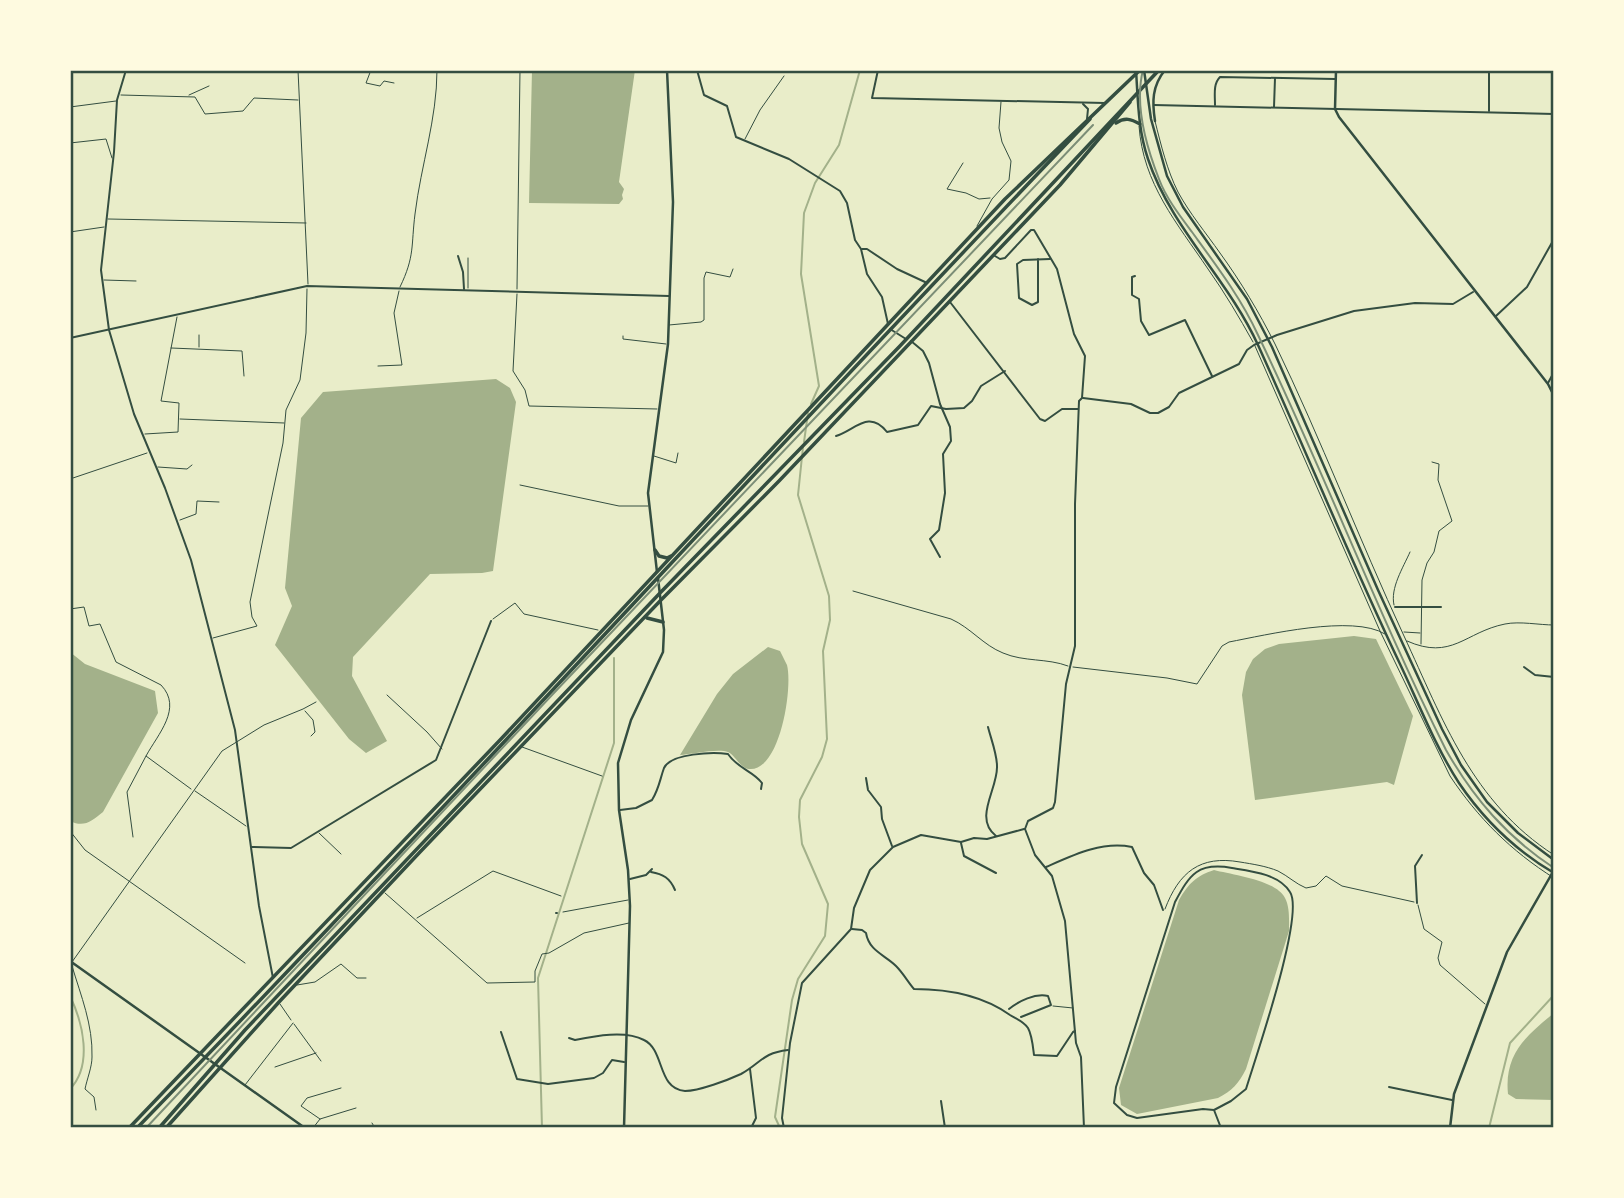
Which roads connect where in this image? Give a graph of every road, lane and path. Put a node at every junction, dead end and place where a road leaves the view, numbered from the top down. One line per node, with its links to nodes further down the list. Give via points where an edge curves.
1 (126, 70): 21 (street)
2 (298, 70): 24 (lane)
3 (371, 70): 17 (lane, via 366,83)
4 (437, 70): 67 (lane, via 437,99 415,214 413,255)
5 (520, 70): 70 (lane)
6 (667, 70): 71 (main road, via 673,202)
7 (696, 70): 41 (street, via 704,95 727,106 736,137)
8 (878, 70): 25 (street, via 872,98)
9 (1159, 70): 18 (main road)
10 (1165, 70): 28 (main road, via 1155,88)
11 (1336, 70): 16 (main road)
12 (1489, 70): 33 (street)
13 (1138, 71): 18 (main road); 20 (main road); 27 (main road)
14 (784, 76): 41 (lane)
15 (1275, 77): 16 (street); 29 (street, via 1220,77); 31 (street)
16 (1336, 79): 32 (main road)
17 (394, 83)
18 (1146, 84): 20 (main road); 81 (main road, via 1167,176)
19 (209, 86): 22 (lane)
20 (1137, 92): 34 (main road); 38 (main road); 39 (main road)
21 (119, 96): 22 (lane); 23 (street)
22 (187, 96): 24 (lane, via 195,97 205,114 243,111 254,98)
23 (117, 100): 30 (lane); 43 (street)
24 (299, 100): 47 (lane)
25 (1001, 102): 26 (street); 45 (lane, via 999,128 1011,167 1009,180)
26 (1082, 103): 27 (street); 36 (street, via 1088,109)
27 (1106, 103): 36 (main road); 51 (main road)
28 (1153, 105): 29 (street); 37 (main road)
29 (1215, 106): 31 (street)
30 (70, 107)
31 (1274, 107): 32 (street)
32 (1335, 109): 33 (street); 69 (main road)
33 (1489, 112): 35 (street)
34 (1118, 113): 40 (main road); 60 (main road)
35 (1554, 114)
36 (1087, 119): 49 (main road)
37 (1155, 121): 81 (lane, via 1178,190 1241,283)
38 (1140, 124): 39 (main road, via 1122,119); 85 (main road, via 1148,160 1170,208 1239,308)
39 (1107, 132): 40 (main road)
40 (1100, 138): 54 (main road)
41 (744, 141): 53 (street, via 789,159 840,191)
42 (70, 143): 43 (lane, via 106,139)
43 (113, 160): 46 (street)
44 (963, 163): 45 (lane, via 947,189)
45 (992, 199): 49 (lane)
46 (106, 219): 47 (lane); 48 (street)
47 (306, 223): 66 (lane)
48 (104, 227): 50 (lane); 63 (street)
49 (975, 231): 56 (main road)
50 (70, 232)
51 (974, 239): 56 (main road); 76 (main road)
52 (1554, 240): 74 (street, via 1527,287)
53 (861, 249): 65 (street); 76 (street)
54 (994, 255): 59 (street, via 1004,258 1034,230); 60 (main road); 72 (main road)
55 (458, 256): 68 (street)
56 (952, 256): 65 (main road)
57 (468, 258): 68 (lane)
58 (1038, 259): 58 (street, via 1021,260 1016,268 1019,298 1032,305 1038,302); 59 (street)
59 (1051, 259): 96 (street, via 1085,356)
60 (976, 266): 82 (main road)
61 (733, 269): 75 (lane, via 730,277 706,272 704,320)
62 (1135, 276): 92 (street, via 1130,289 1139,299 1141,321 1149,335 1185,320)
63 (102, 280): 64 (lane); 77 (street)
64 (136, 281)
65 (926, 283): 76 (main road)
66 (307, 286): 67 (street); 73 (street); 102 (lane, via 300,380)
67 (400, 289): 68 (street); 88 (lane, via 394,313 402,365)
68 (466, 290): 70 (street)
69 (1475, 291): 74 (main road); 81 (street, via 1454,304 1415,303 1354,311)
70 (517, 292): 71 (street); 98 (lane, via 513,370 529,406)
71 (670, 296): 75 (main road)
72 (950, 301): 83 (main road); 89 (street)
73 (177, 315): 77 (street); 86 (lane)
74 (1495, 317): 94 (main road)
75 (669, 325): 84 (main road)
76 (889, 326): 82 (street); 93 (main road)
77 (109, 330): 80 (street); 103 (street)
78 (199, 335): 87 (lane)
79 (623, 336): 84 (lane)
80 (70, 338)
81 (1270, 339): 85 (street); 141 (main road)
82 (906, 340): 83 (street); 100 (main road)
83 (912, 341): 97 (street, via 929,362); 100 (main road)
84 (668, 344): 98 (main road)
85 (1255, 344): 92 (street, via 1240,364); 140 (lane); 143 (main road)
86 (171, 348): 87 (lane); 101 (lane, via 161,401 180,403)
87 (198, 349): 91 (lane, via 242,351)
88 (378, 366)
89 (1004, 372): 97 (street, via 981,386 964,408); 99 (street, via 1041,420 1062,409)
90 (1554, 372): 94 (street)
91 (244, 376)
92 (1212, 377): 96 (street, via 1179,393 1169,407 1154,414 1131,404)
93 (839, 380): 105 (main road); 112 (main road)
94 (1548, 384): 95 (main road)
95 (1554, 396)
96 (1082, 398): 99 (street)
97 (943, 408): 104 (street, via 931,406 918,425 887,432 871,421); 121 (street, via 951,441 943,454 945,494 939,530 930,540)
98 (659, 409): 108 (main road)
99 (1079, 409): 147 (street, via 1076,624)
100 (838, 415): 124 (main road); 129 (main road)
101 (178, 419): 102 (lane); 103 (lane, via 178,432)
102 (285, 423): 144 (lane, via 250,602 257,626)
103 (143, 434): 106 (street)
104 (835, 436)
105 (775, 451): 112 (main road); 123 (main road)
106 (150, 453): 111 (street); 113 (lane)
107 (678, 453): 108 (lane, via 676,463)
108 (653, 454): 116 (main road)
109 (1432, 461): 132 (lane, via 1439,464 1438,480 1452,521 1439,531 1427,563)
110 (192, 465): 111 (lane, via 187,469)
111 (156, 467): 117 (street)
112 (747, 474): 120 (main road)
113 (70, 480)
114 (520, 485): 116 (lane, via 619,506)
115 (219, 502): 117 (lane, via 197,501 196,514)
116 (649, 506): 118 (main road)
117 (177, 521): 144 (street)
118 (655, 550): 120 (main road, via 659,556); 122 (main road)
119 (1410, 552): 131 (lane, via 1392,597)
120 (673, 555): 122 (main road)
121 (940, 558)
122 (657, 571): 125 (main road); 139 (main road)
123 (665, 571): 124 (main road); 125 (main road)
124 (675, 578): 127 (main road)
125 (659, 579): 127 (main road); 128 (main road)
126 (853, 591): 147 (lane, via 951,620 992,648 1017,658)
127 (660, 593): 129 (main road); 130 (main road)
128 (639, 599): 130 (main road, via 647,597); 150 (main road)
129 (661, 600): 135 (main road); 137 (main road)
130 (650, 604): 216 (main road, via 245,1030)
131 (1395, 607): 132 (street)
132 (1421, 607): 133 (street); 142 (lane)
133 (1441, 607)
134 (70, 609): 160 (lane, via 86,608 89,626 100,624 117,662 161,685 169,695 171,710)
135 (645, 618): 137 (main road); 158 (main road)
136 (491, 621): 139 (lane, via 515,603 524,614); 159 (street)
137 (663, 622): 165 (main road, via 663,652 631,720 618,763)
138 (1554, 625): 146 (lane, via 1505,624 1448,647)
139 (602, 631): 152 (main road)
140 (1380, 631): 143 (lane); 147 (lane, via 1341,625 1229,642 1196,684); 180 (lane, via 1462,794 1523,858)
141 (1400, 632): 142 (lane); 145 (lane); 177 (main road, via 1442,729 1474,784 1518,833)
142 (1421, 633): 146 (lane)
143 (1385, 634): 180 (main road, via 1444,757 1468,795 1508,840)
144 (212, 638): 157 (street)
145 (1406, 640): 146 (lane); 177 (lane, via 1475,779 1507,818)
146 (1420, 646)
147 (1070, 666): 167 (street, via 1053,808 1028,821)
148 (1524, 667): 149 (street, via 1535,675)
149 (1554, 677)
150 (557, 687): 152 (main road); 191 (main road)
151 (387, 695): 159 (lane)
152 (538, 699): 187 (main road)
153 (316, 702): 154 (lane)
154 (303, 709): 156 (lane, via 313,720); 157 (lane)
155 (988, 727): 171 (street, via 997,768 986,823)
156 (311, 736)
157 (237, 742): 164 (lane, via 222,751); 166 (street)
158 (521, 747): 161 (lane); 184 (main road)
159 (442, 749): 169 (street, via 436,760)
160 (146, 756): 164 (lane); 170 (lane, via 127,792)
161 (602, 776)
162 (866, 778): 174 (street)
163 (761, 789): 165 (street, via 756,775 743,770 728,754 686,755 665,765 652,800)
164 (193, 790): 166 (lane); 182 (lane)
165 (619, 810): 181 (main road)
166 (248, 827): 173 (street)
167 (1025, 829): 171 (street); 178 (street)
168 (70, 831): 182 (lane, via 85,850)
169 (318, 832): 173 (street, via 290,848); 175 (lane)
170 (133, 836)
171 (996, 836): 172 (street)
172 (961, 842): 174 (street, via 921,835); 179 (street, via 964,856)
173 (251, 847): 197 (street)
174 (893, 847): 194 (street, via 870,870)
175 (341, 854)
176 (1422, 855): 188 (street, via 1415,866)
177 (1554, 857)
178 (1045, 868): 189 (street, via 1085,850 1113,845 1132,848); 203 (street, via 1052,876 1065,920)
179 (996, 873)
180 (1553, 874): 201 (main road, via 1518,931)
181 (629, 880): 183 (street, via 651,870 663,874); 186 (main road)
182 (129, 881): 195 (lane); 196 (lane)
183 (675, 890)
184 (383, 892): 192 (lane); 199 (main road)
185 (561, 896): 192 (lane, via 494,871)
186 (630, 900): 190 (lane); 193 (main road)
187 (345, 903): 191 (main road); 197 (main road)
188 (1417, 903): 189 (lane, via 1342,886 1326,877 1306,888 1276,870 1220,860 1202,863 1186,873); 201 (lane, via 1424,929 1442,942 1440,965)
189 (1163, 910)
190 (563, 912)
191 (338, 918): 213 (main road)
192 (414, 920): 193 (lane, via 487,984 535,982 542,954 584,933)
193 (630, 923): 209 (main road)
194 (850, 929): 207 (street, via 866,933 869,944 893,963 914,989 967,995 993,1003 1018,1019 1028,1029 1034,1055 1057,1056); 211 (street, via 802,983)
195 (71, 962): 213 (main road); 225 (lane, via 91,1031 92,1059 85,1089 94,1097)
196 (245, 963)
197 (273, 978): 213 (main road)
198 (366, 978): 199 (lane, via 353,976 341,964 315,982)
199 (295, 985): 200 (main road)
200 (279, 1002): 206 (lane); 216 (main road)
201 (1487, 1005): 222 (main road)
202 (1051, 1006): 203 (lane); 204 (street, via 1048,996 1042,995); 205 (street)
203 (1074, 1008): 207 (street)
204 (1009, 1009)
205 (1021, 1017)
206 (293, 1023): 212 (lane); 219 (lane)
207 (1075, 1031): 240 (street, via 1081,1057)
208 (501, 1032): 215 (street, via 517,1079 542,1083 594,1078 612,1060)
209 (625, 1034): 210 (street); 215 (main road); 218 (street, via 651,1046 674,1088 687,1091)
210 (569, 1038)
211 (789, 1050): 218 (street, via 764,1056); 238 (street, via 782,1118)
212 (316, 1053): 214 (lane); 217 (lane)
213 (203, 1056): 216 (main road); 230 (main road); 231 (main road)
214 (321, 1061)
215 (625, 1062): 229 (main road)
216 (217, 1066): 219 (main road); 232 (main road); 233 (main road)
217 (275, 1067)
218 (750, 1068): 237 (street, via 756,1118)
219 (245, 1085): 234 (main road)
220 (1389, 1087): 222 (street)
221 (341, 1088): 227 (lane, via 307,1098 301,1105)
222 (1452, 1100): 242 (main road)
223 (941, 1101): 239 (street)
224 (356, 1108): 227 (lane)
225 (96, 1110)
226 (1213, 1110): 226 (street, via 1137,1118 1114,1103 1175,902 1187,879 1202,867 1219,865 1282,882 1292,894 1293,912 1246,1089); 241 (street)
227 (320, 1119): 235 (lane)
228 (372, 1123): 236 (lane)
229 (626, 1127)
230 (129, 1128)
231 (137, 1128)
232 (159, 1128)
233 (166, 1128)
234 (305, 1128)
235 (313, 1128)
236 (375, 1128)
237 (751, 1128)
238 (785, 1128)
239 (945, 1128)
240 (1084, 1128)
241 (1221, 1128)
242 (1450, 1128)

